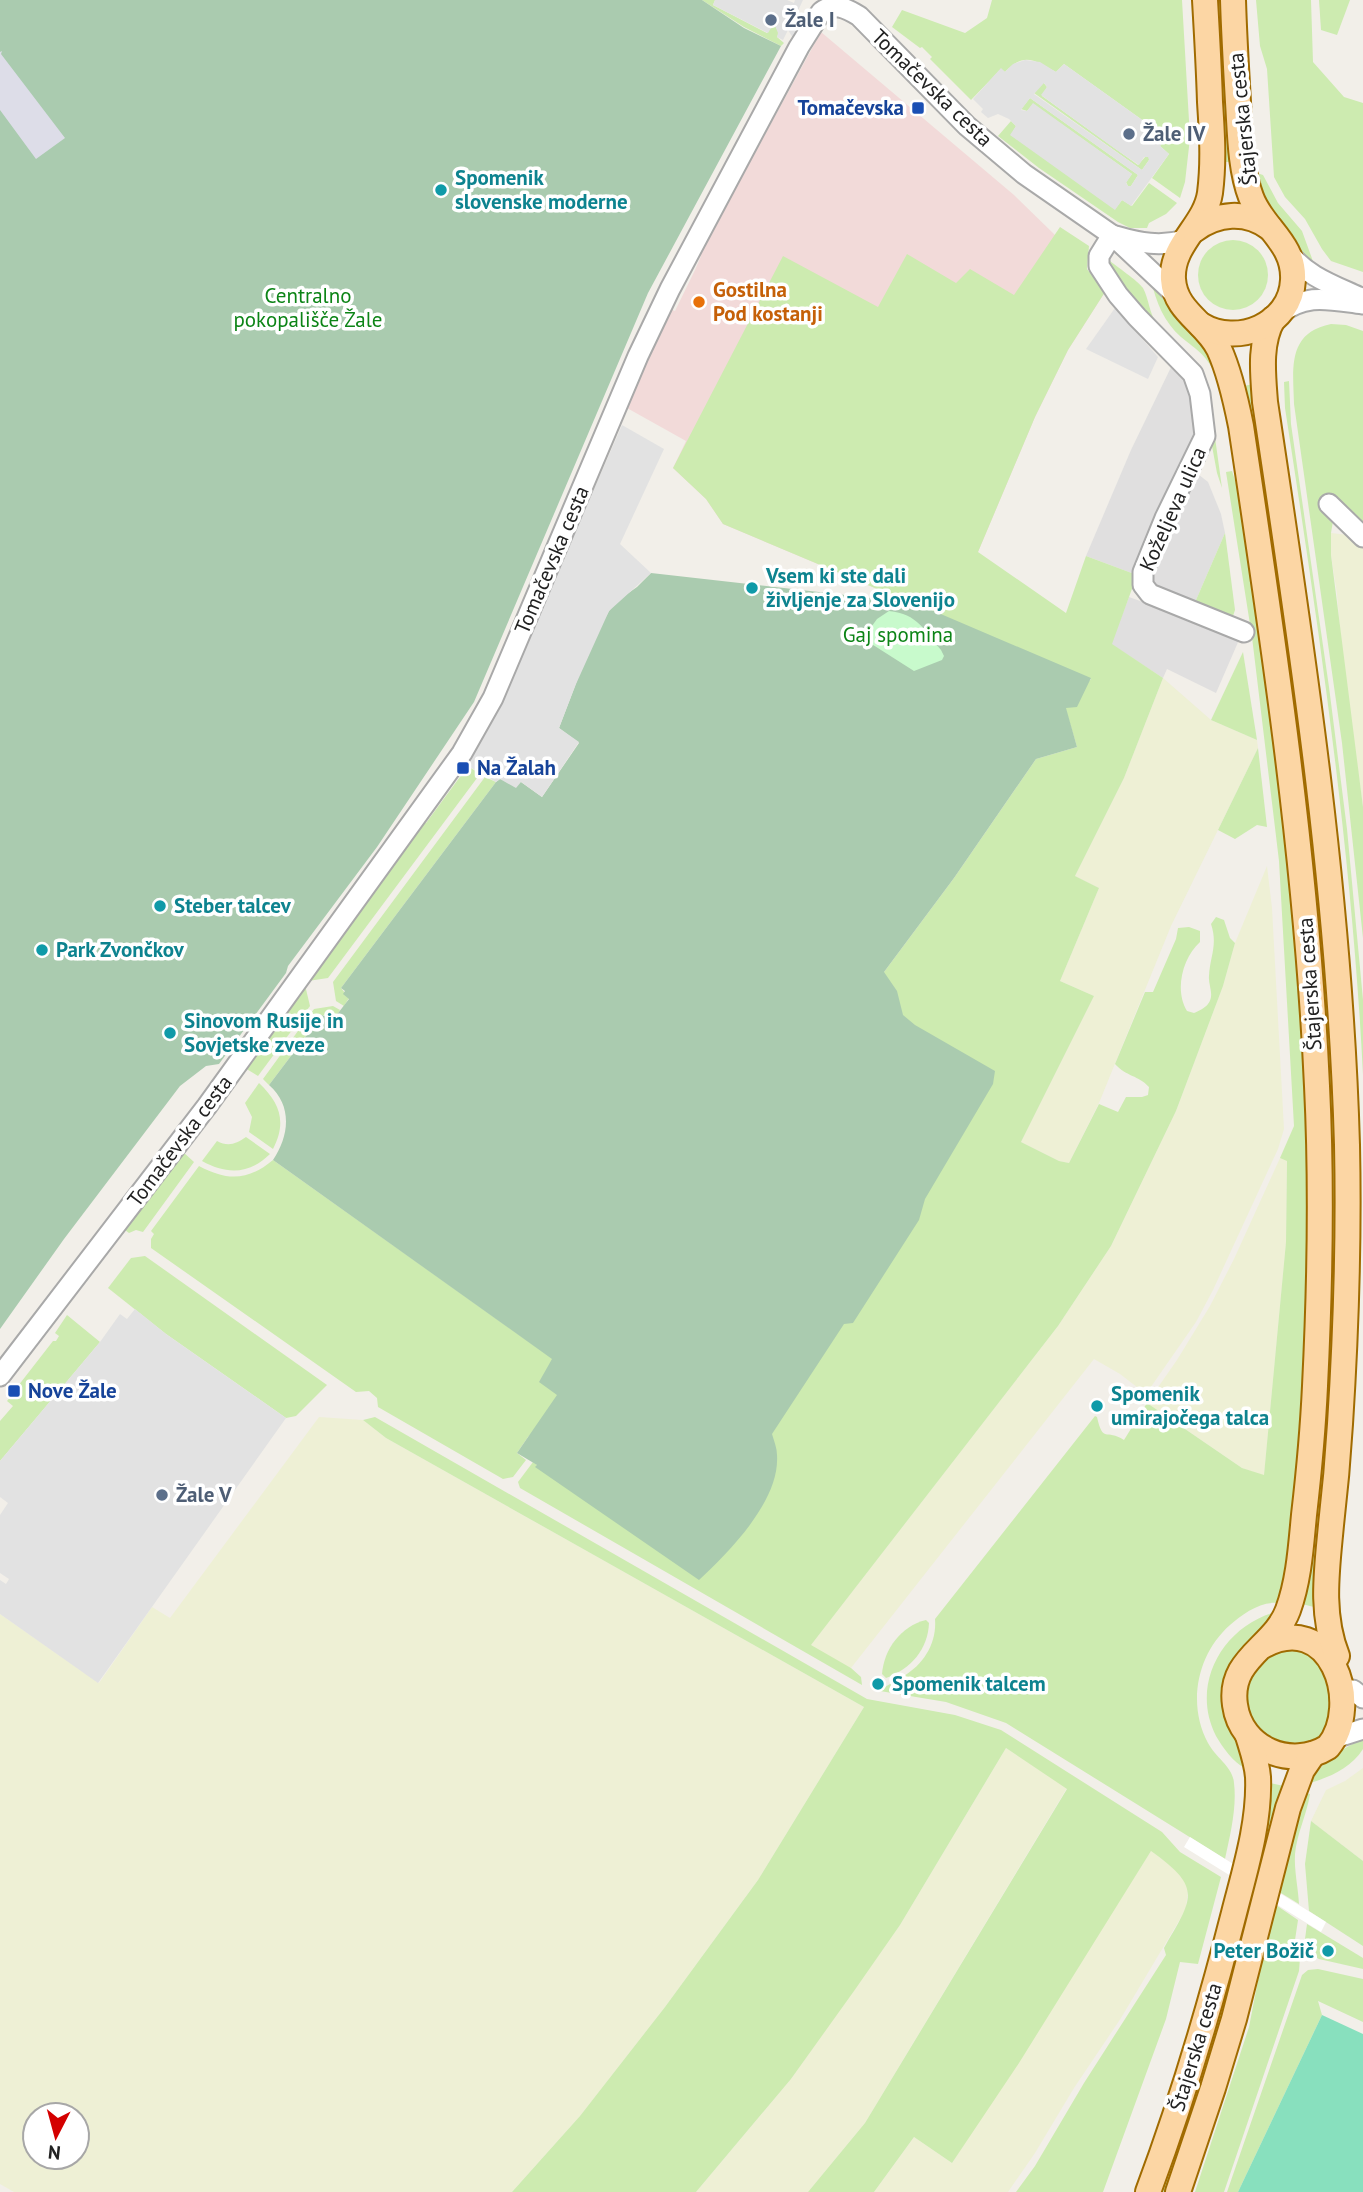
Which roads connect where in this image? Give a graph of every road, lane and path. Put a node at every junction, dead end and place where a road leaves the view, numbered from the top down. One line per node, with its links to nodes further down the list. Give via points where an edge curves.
1 (1205, 0): 5 (main road, Štajerska cesta, via 1212,153 1208,201)
2 (1233, 0): 3 (main road, Štajerska cesta, via 1239,130 1247,181 1254,206)
3 (1274, 231): 5 (main road, Štajerska cesta, via 1237,215 1218,217); 6 (main road, Štajerska cesta)
4 (1112, 235): 5 (street, Tomačevska cesta, via 1162,244); 7 (street, Tomačevska cesta); 13 (street, Koželjeva ulica, via 1099,256 1099,266 1137,317 1193,374 1205,436 1154,542 1143,585 1150,594); 14 (street, Tomačevska cesta, via 1024,174 977,134 859,16 836,6 821,12 670,289 493,698 462,753 207,1106)
5 (1189, 235): 7 (main road, Štajerska cesta, via 1178,251 1174,270)
6 (1288, 251): 8 (street, via 1310,273); 9 (main road, Štajerska cesta, via 1293,284)
7 (1177, 296): 10 (main road, Štajerska cesta)
8 (1363, 301): 9 (street, via 1305,300)
9 (1275, 317): 10 (main road, via 1237,335); 16 (main road, Štajerska cesta, via 1265,340 1264,389 1323,826 1345,1097 1346,1321 1325,1598)
10 (1200, 325): 15 (main road, Štajerska cesta, via 1219,349 1241,426 1297,838 1317,1074 1319,1275 1303,1535 1292,1597 1282,1624)
11 (1329, 505): 12 (street)
12 (1363, 537)
13 (1244, 632)
14 (0, 1376)
15 (1261, 1647): 16 (main road, via 1279,1639 1304,1638); 19 (main road, Štajerska cesta, via 1244,1665 1235,1689 1236,1714)
16 (1337, 1656): 17 (main road, Štajerska cesta)
17 (1358, 1694): 20 (main road, Štajerska cesta)
18 (1363, 1729): 20 (street)
19 (1248, 1736): 21 (main road, via 1280,1755); 22 (main road, Štajerska cesta, via 1258,1777 1246,1863 1203,2027)
20 (1338, 1737): 21 (main road, Štajerska cesta)
21 (1313, 1754): 23 (main road, Štajerska cesta, via 1288,1808 1234,2019)
22 (1148, 2192)
23 (1178, 2192)

